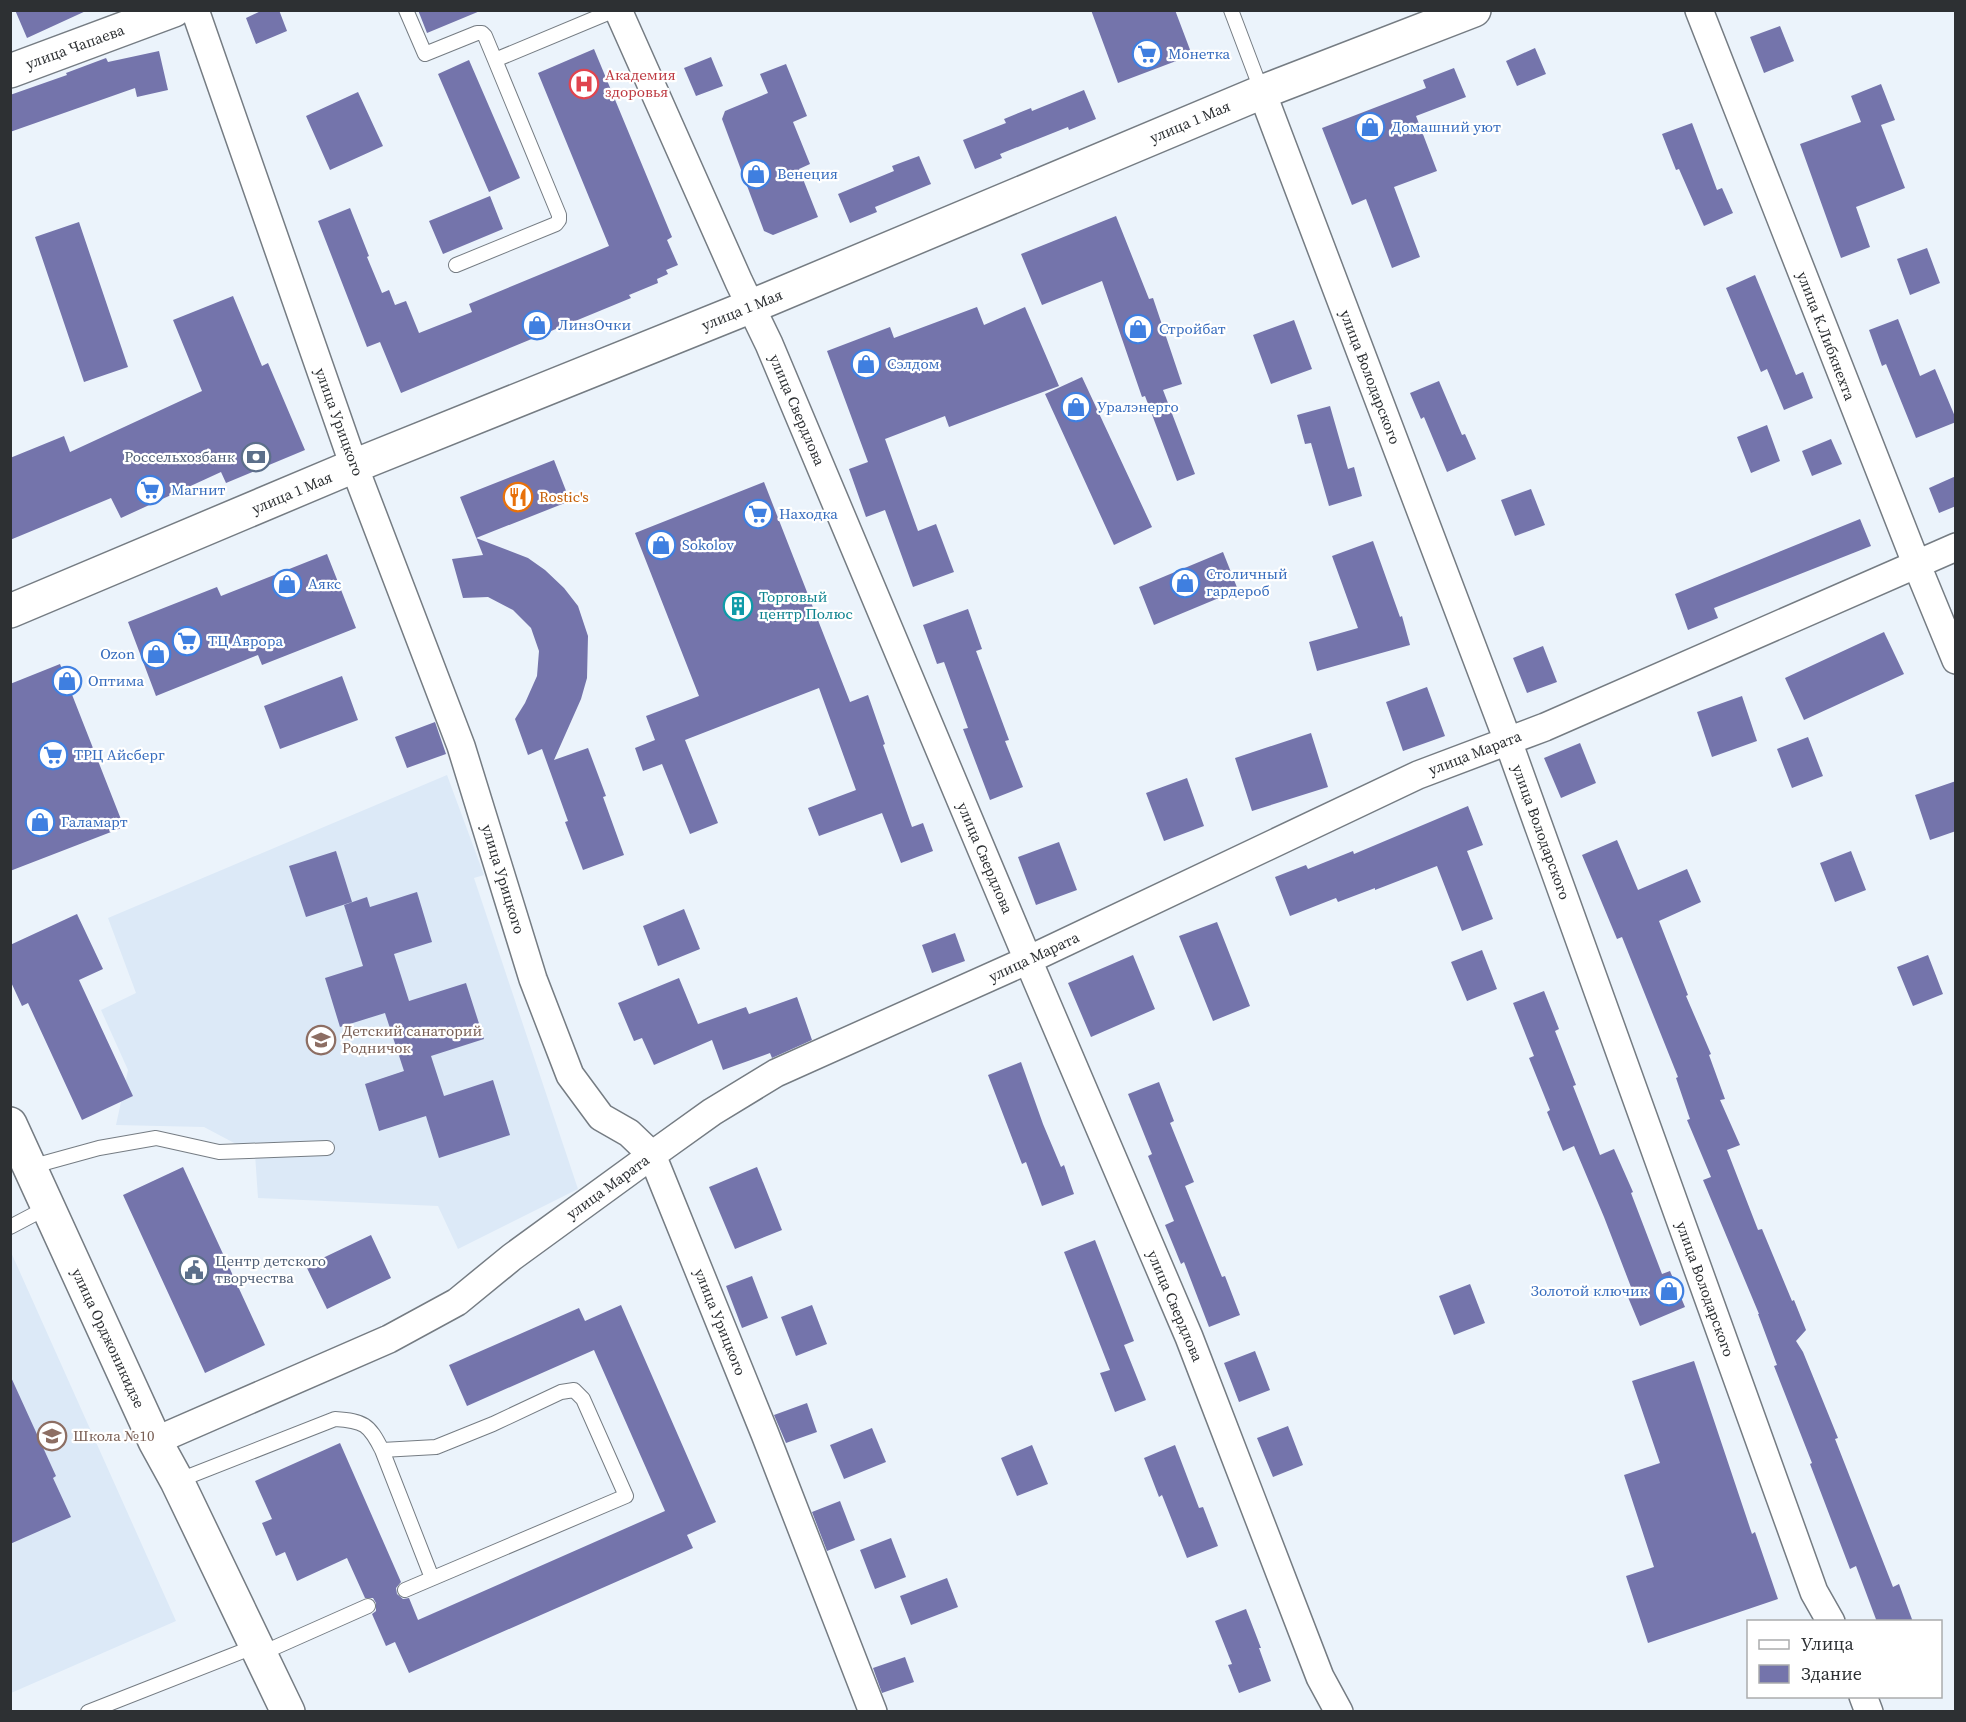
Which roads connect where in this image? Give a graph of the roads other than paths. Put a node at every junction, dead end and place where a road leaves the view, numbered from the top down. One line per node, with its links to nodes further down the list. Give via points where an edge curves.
1 (174, 10): 9 (main road, улица Чапаева)
2 (195, 10): 13 (street, улица Урицкого)
3 (406, 10): 8 (lane, via 425,54 482,33)
4 (616, 10): 8 (lane); 12 (street, улица Свердлова)
5 (1231, 10): 10 (lane, улица Володарского)
6 (1474, 10): 10 (main road, улица 1 Мая)
7 (1699, 10): 15 (street, улица К.Либкнехта)
8 (495, 60): 11 (lane, via 559,220)
9 (10, 71)
10 (1262, 92): 12 (main road, улица 1 Мая); 18 (street, улица Володарского)
11 (456, 265)
12 (752, 306): 13 (main road, улица 1 Мая); 19 (street, улица Свердлова)
13 (354, 466): 16 (main road, улица 1 Мая); 22 (street, улица Урицкого, via 461,746 533,979 570,1075 601,1118 629,1133)
14 (1956, 548): 15 (street, улица Марата)
15 (1916, 564): 17 (street, улица К.Либкнехта); 18 (street, улица Марата)
16 (10, 611)
17 (1956, 660)
18 (1508, 741): 19 (street, улица Марата, via 1418,775); 32 (street, улица Володарского, via 1814,1592)
19 (1028, 960): 22 (street, улица Марата, via 776,1073); 37 (street, улица Свердлова, via 1189,1337 1320,1677)
20 (10, 1124): 23 (main road, улица Орджоникидзе)
21 (327, 1148): 23 (lane, via 219,1152 156,1138 99,1148)
22 (652, 1155): 26 (street, улица Марата, via 457,1302 389,1339); 36 (street, улица Урицкого)
23 (30, 1167): 24 (main road, улица Орджоникидзе)
24 (48, 1207): 25 (lane); 26 (main road, улица Орджоникидзе)
25 (10, 1227)
26 (155, 1441): 28 (main road, улица Орджоникидзе)
27 (382, 1450): 28 (lane, via 373,1432 358,1421 335,1419); 29 (lane); 29 (lane, via 436,1447 561,1392 574,1390 583,1400 626,1496)
28 (177, 1480): 33 (main road, улица Орджоникидзе)
29 (432, 1578): 30 (lane)
30 (405, 1590)
31 (368, 1606): 33 (lane)
32 (1830, 1620)
33 (258, 1650): 34 (lane); 35 (main road, улица Орджоникидзе)
34 (88, 1712)
35 (288, 1712)
36 (873, 1712)
37 (1339, 1712)

